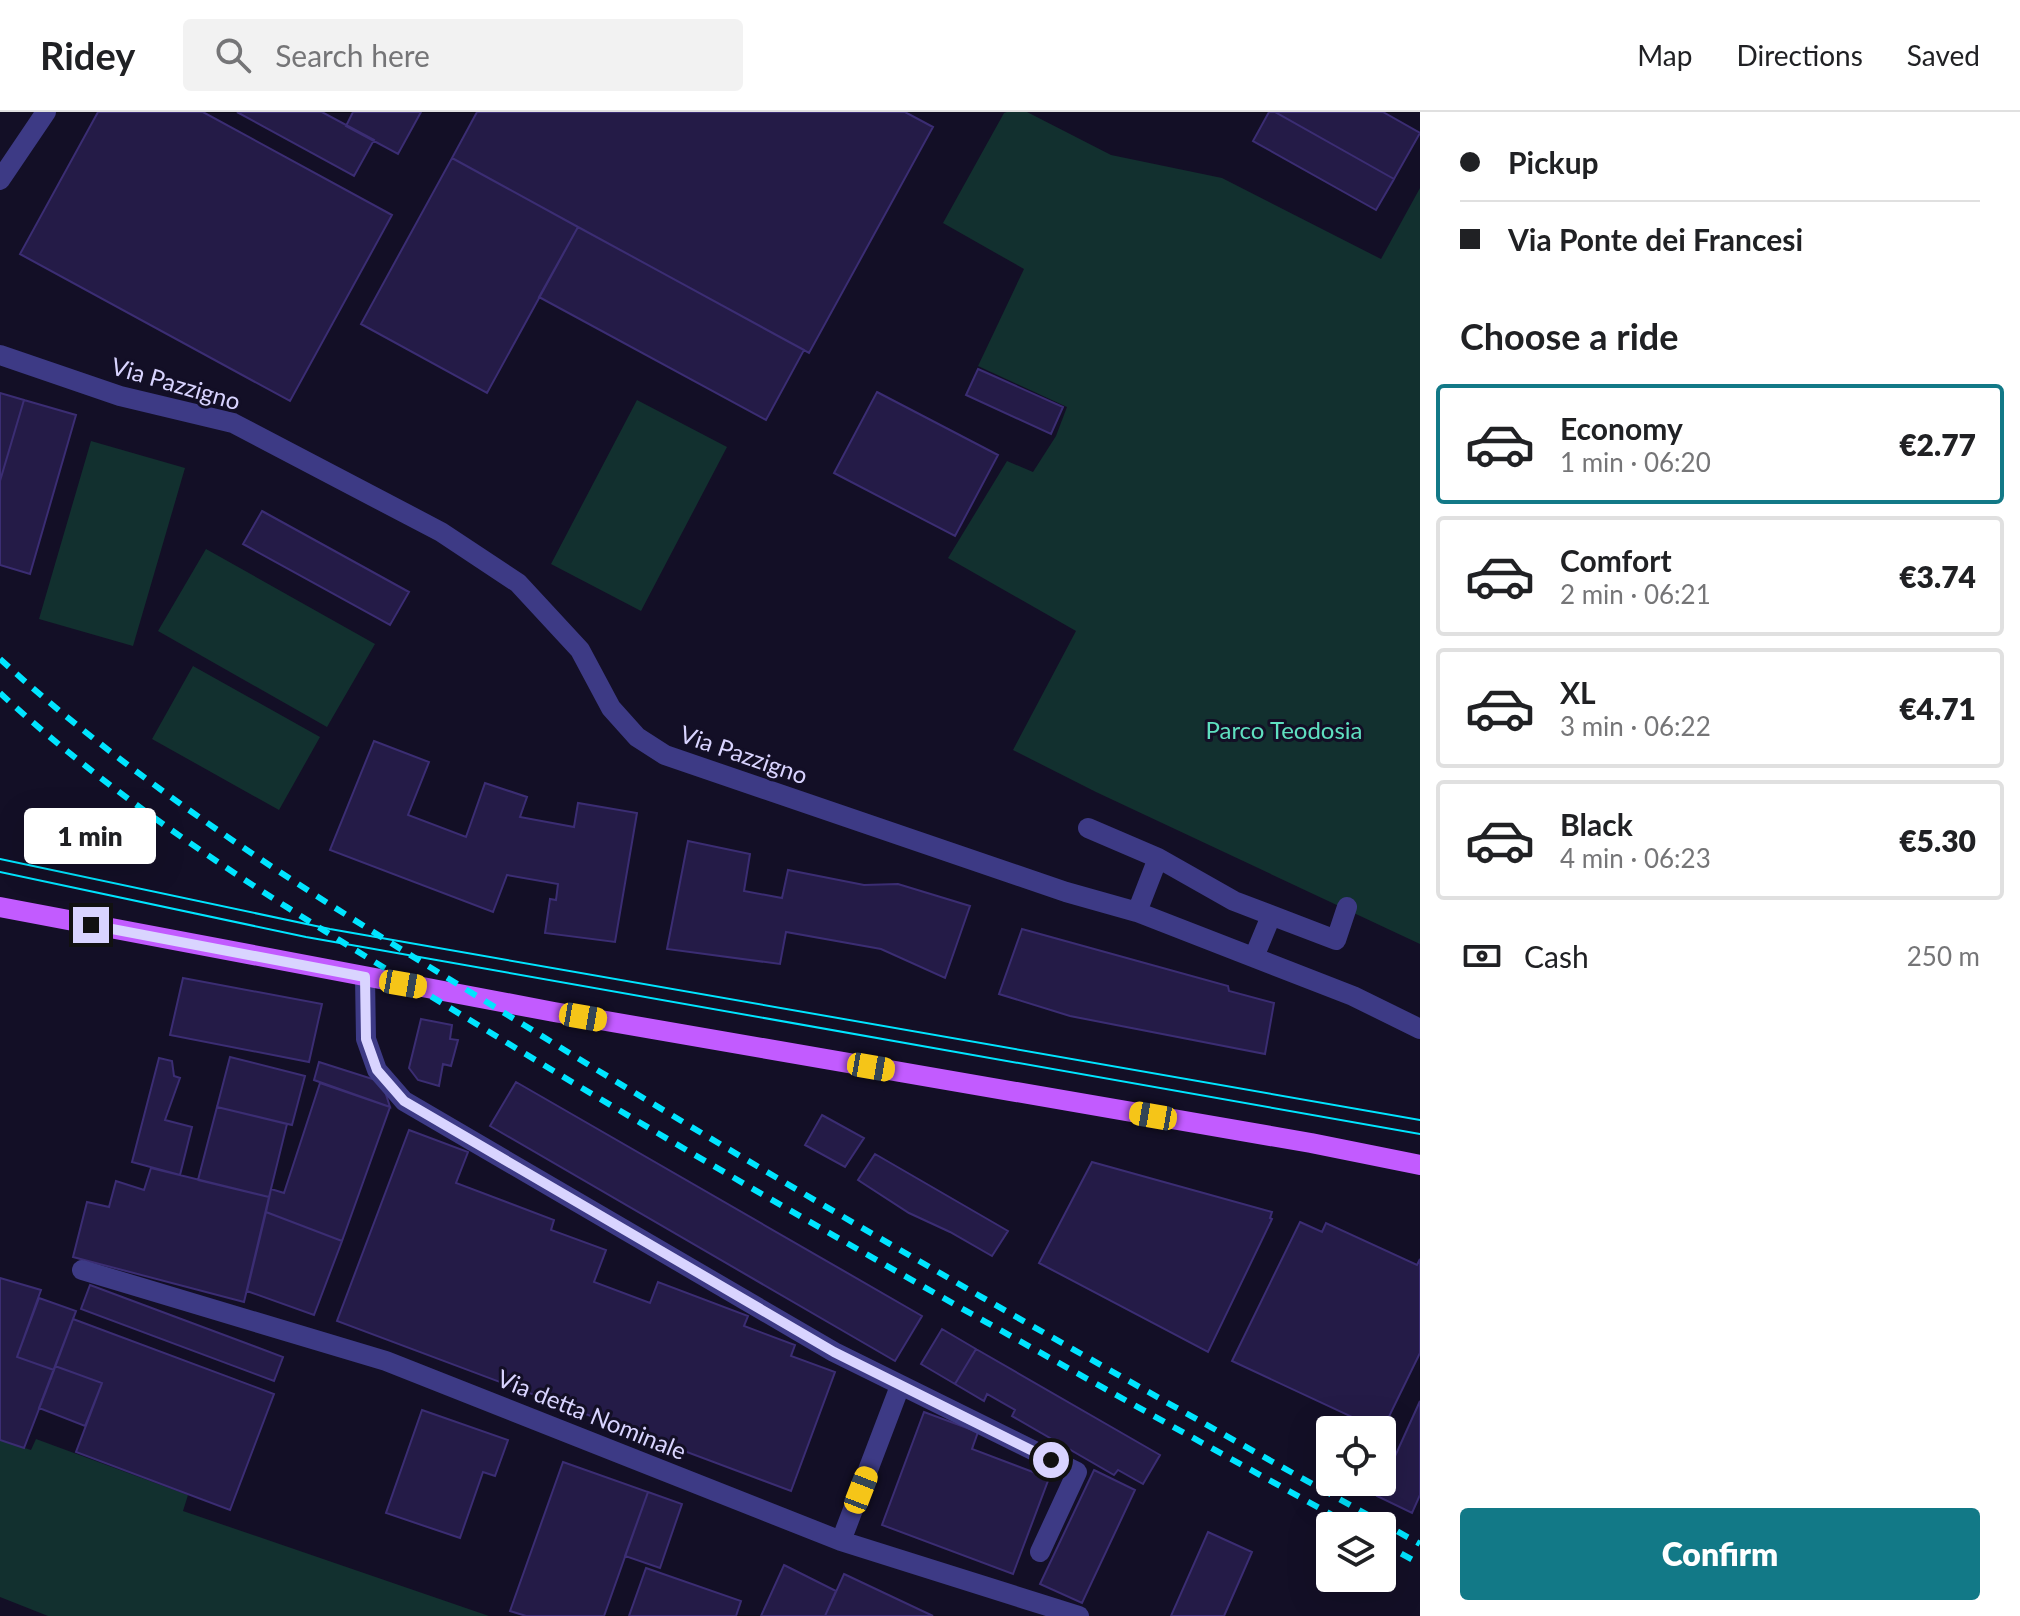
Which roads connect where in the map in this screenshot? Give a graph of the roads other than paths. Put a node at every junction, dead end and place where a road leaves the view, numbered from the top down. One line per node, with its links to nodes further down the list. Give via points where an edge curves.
1 (46, 112): 2 (street)
2 (0, 180)
3 (0, 355): 8 (street, Via Pazzigno, via 120,396 233,423 441,532 518,583 580,650 611,708 637,737 665,755)
4 (1088, 828): 5 (street)
5 (1158, 858): 8 (street); 9 (street)
6 (0, 907): 11 (main road)
7 (1347, 907): 9 (street, via 1336,940)
8 (1137, 912): 10 (street, Via Pazzigno)
9 (1271, 916): 10 (street)
10 (1254, 957): 12 (street, Via Pazzigno)
11 (371, 978): 13 (main road); 15 (street, via 366,1039 377,1070 404,1101)
12 (1420, 1029)
13 (1420, 1165)
14 (82, 1270): 16 (street, Via detta Nominale, via 386,1361)
15 (900, 1386): 16 (street); 17 (street, via 1077,1472)
16 (841, 1541): 18 (street, Via detta Nominale)
17 (1040, 1552)
18 (1079, 1616)

